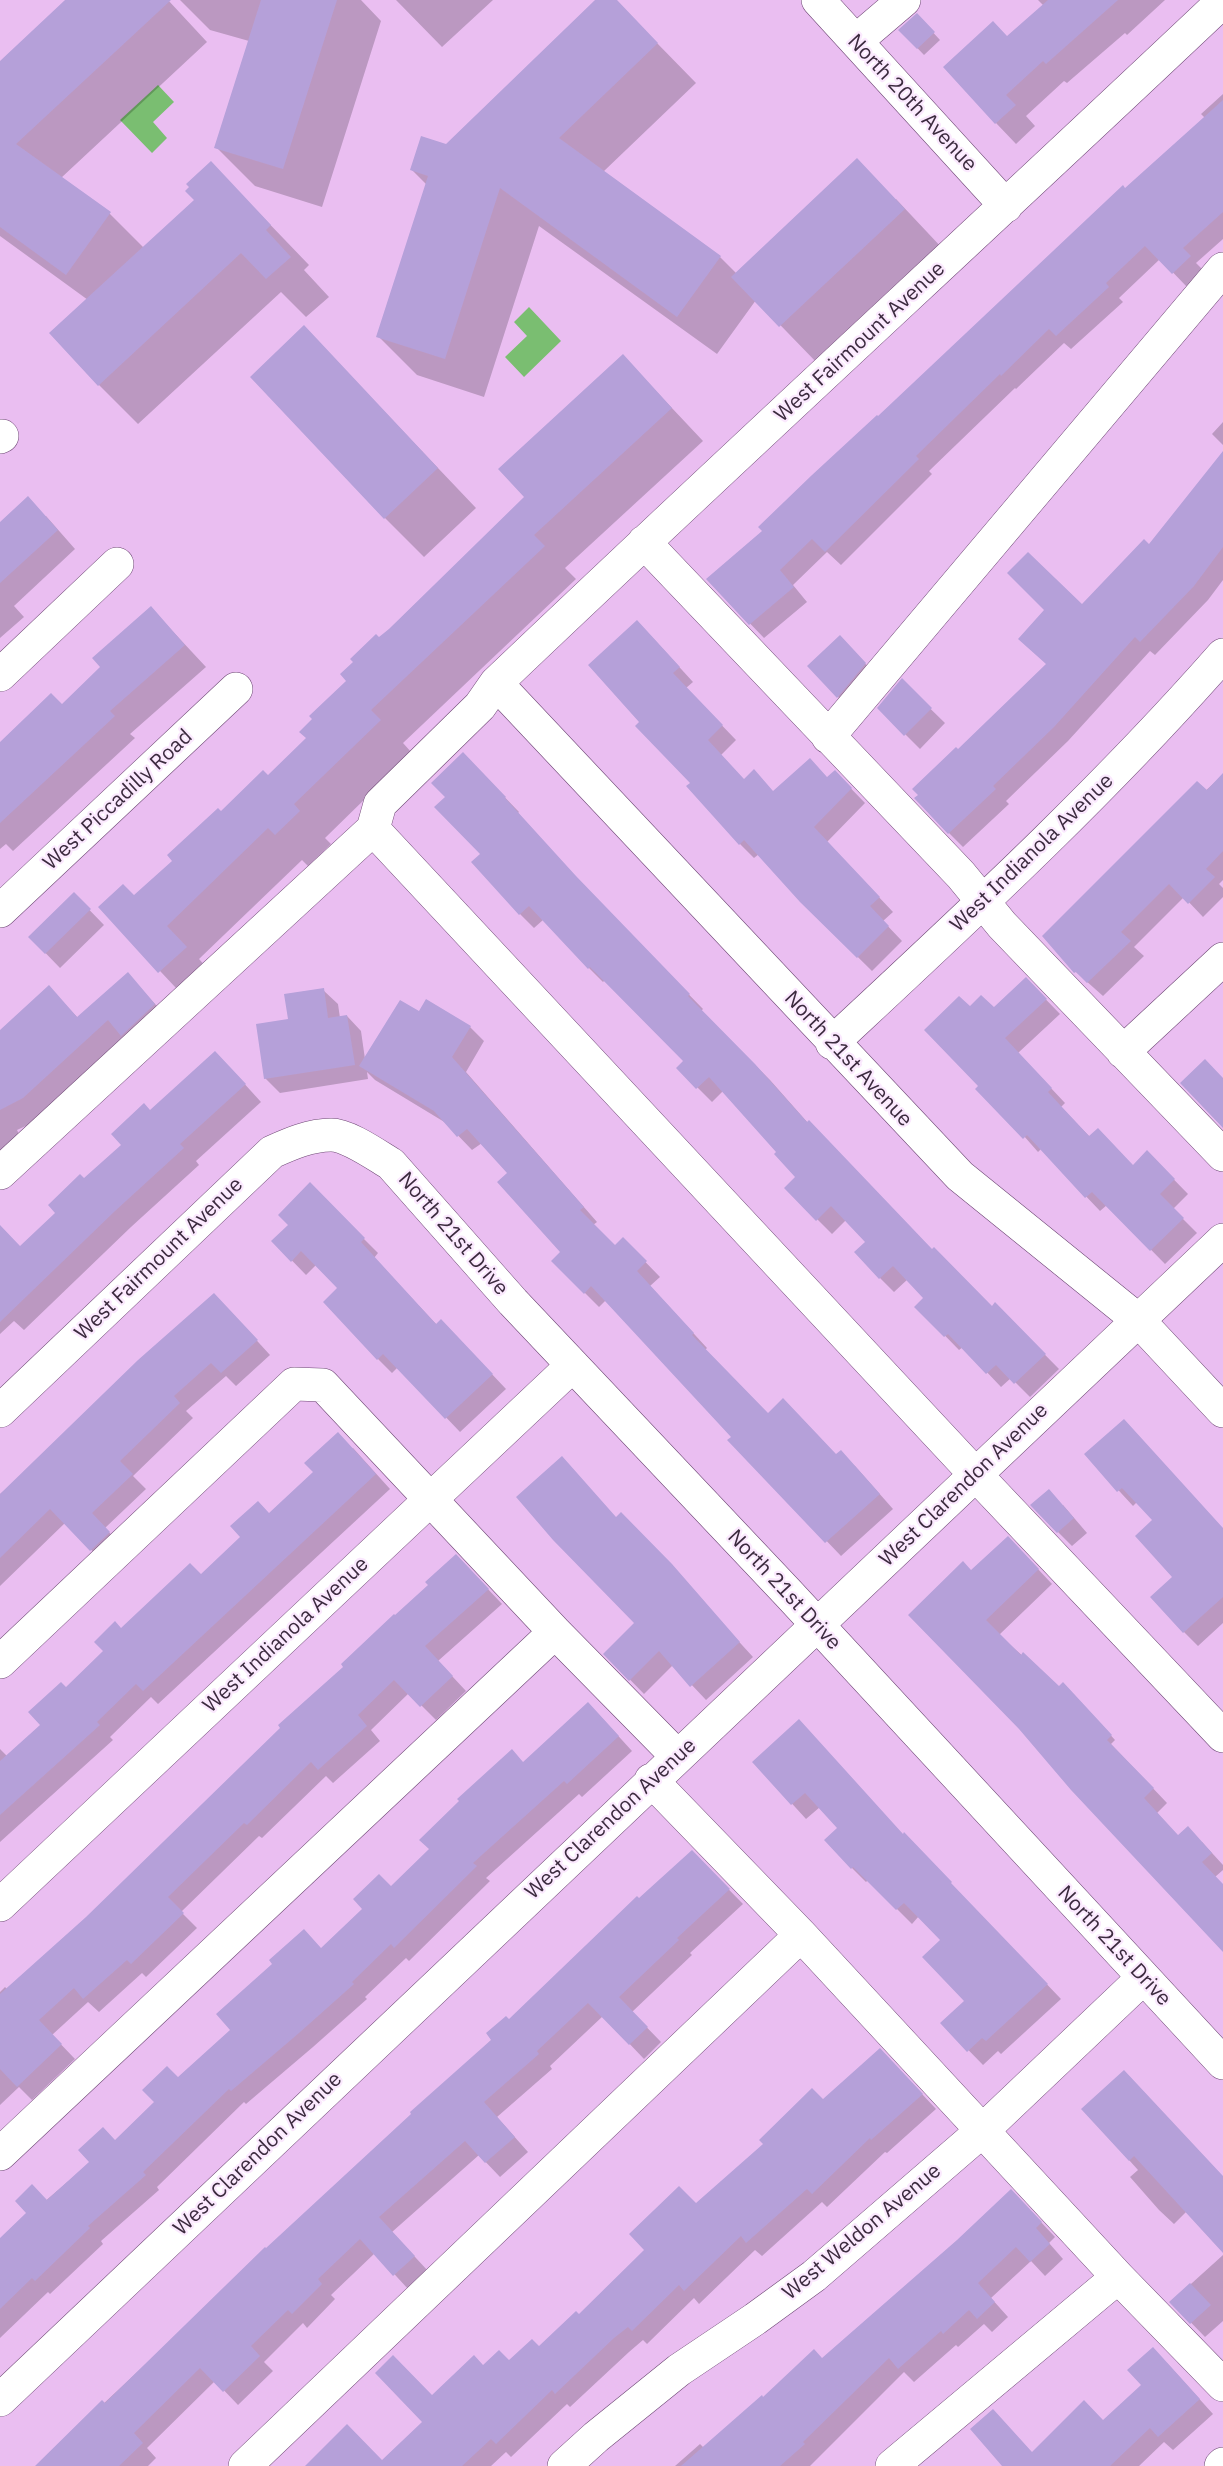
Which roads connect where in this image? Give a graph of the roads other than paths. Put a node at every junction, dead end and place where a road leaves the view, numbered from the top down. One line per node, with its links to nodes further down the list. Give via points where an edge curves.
1 (818, 0): 4 (street, North 20th Avenue)
2 (904, 0): 4 (street)
3 (1223, 1): 5 (street, West Fairmount Avenue)
4 (856, 41): 5 (street, North 20th Avenue)
5 (1006, 206): 7 (street, West Fairmount Avenue)
6 (1223, 269): 13 (street)
7 (644, 542): 11 (street, West Fairmount Avenue); 13 (street)
8 (117, 564): 10 (street)
9 (1223, 655): 15 (street, West Indianola Avenue, via 1165,722)
10 (0, 675)
11 (496, 683): 14 (street, West Fairmount Avenue, via 480,706 380,804); 18 (street, North 21st Avenue)
12 (236, 689): 16 (street, West Piccadilly Road)
13 (828, 737): 15 (street)
14 (373, 830): 22 (street); 28 (street)
15 (982, 901): 18 (street, West Indianola Avenue); 19 (street)
16 (0, 911)
17 (1223, 959): 19 (street)
18 (832, 1043): 24 (street, North 21st Avenue, via 960,1176)
19 (1123, 1052): 21 (street)
20 (332, 1135): 25 (street, North 21st Drive, via 366,1148 390,1164); 26 (street, West Fairmount Avenue, via 298,1141 272,1152)
21 (1223, 1155)
22 (0, 1173)
23 (1223, 1240): 24 (street, West Clarendon Avenue)
24 (1138, 1320): 27 (street, North 21st Avenue); 28 (street, West Clarendon Avenue)
25 (572, 1366): 29 (street, West Indianola Avenue); 30 (street, North 21st Drive)
26 (0, 1411)
27 (1223, 1412)
28 (976, 1474): 30 (street, West Clarendon Avenue); 33 (street)
29 (430, 1498): 31 (street); 32 (street, via 323,1385 294,1384); 36 (street, West Indianola Avenue)
30 (817, 1626): 34 (street, West Clarendon Avenue); 38 (street, North 21st Drive)
31 (555, 1632): 34 (street); 41 (street)
32 (0, 1662)
33 (1223, 1736)
34 (677, 1756): 35 (street, West Clarendon Avenue)
35 (651, 1780): 37 (street); 44 (street, West Clarendon Avenue)
36 (0, 1905)
37 (801, 1935): 40 (street); 45 (street)
38 (1143, 1978): 39 (street, North 21st Drive); 40 (street, West Weldon Avenue)
39 (1223, 2063)
40 (982, 2131): 42 (street); 46 (street, West Weldon Avenue, via 814,2276 679,2370)
41 (0, 2154)
42 (1118, 2277): 43 (street); 47 (street)
43 (1223, 2385)
44 (0, 2400)
45 (245, 2466)
46 (564, 2466)
47 (892, 2466)

